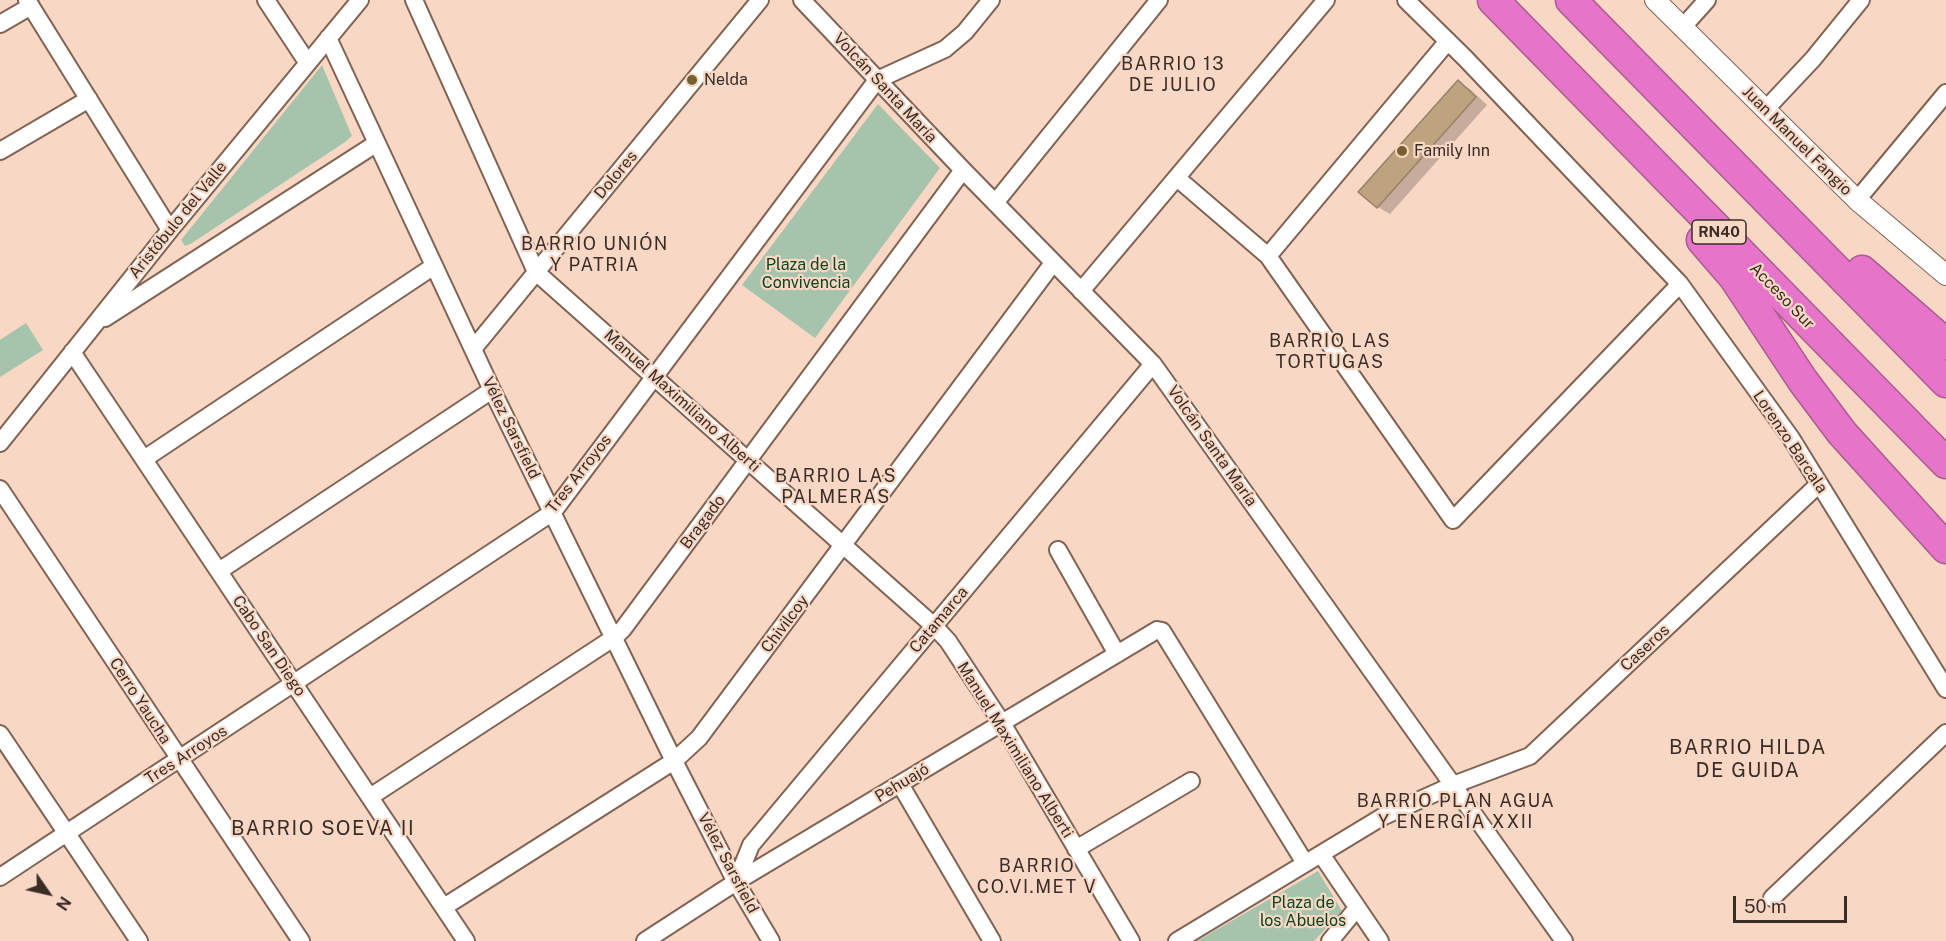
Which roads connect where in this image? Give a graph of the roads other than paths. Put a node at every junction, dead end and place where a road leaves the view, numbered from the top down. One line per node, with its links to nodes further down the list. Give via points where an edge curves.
1 (266, 0): 20 (street)
2 (360, 0): 18 (street, Aristóbulo del Valle)
3 (414, 0): 37 (street, Manuel Maximiliano Alberti)
4 (760, 0): 37 (street, Dolores)
5 (991, 0): 22 (street, Tres Arroyos, via 945,49)
6 (1159, 0): 32 (street)
7 (1326, 0): 30 (street)
8 (1406, 0): 19 (street, Lorenzo Barcala)
9 (1493, 0): 21 (highway, Acceso Sur / RN40)
10 (1571, 0): 23 (highway)
11 (1655, 0): 17 (street, Juan Manuel Fangio)
12 (1707, 0): 17 (street)
13 (1862, 0): 26 (street)
14 (29, 3): 16 (street); 25 (street)
15 (810, 3): 22 (street, Volcán Santa María)
16 (0, 24)
17 (1682, 28): 26 (street, Juan Manuel Fangio)
18 (328, 38): 20 (street, Aristóbulo del Valle); 27 (street, Vélez Sarsfield)
19 (1448, 41): 34 (street); 39 (street, Lorenzo Barcala)
20 (306, 62): 33 (street, Aristóbulo del Valle)
21 (1554, 63): 52 (highway, Acceso Sur / RN40); 57 (highway, via 1734,277 1842,433)
22 (877, 80): 29 (street, Volcán Santa María); 46 (street, Tres Arroyos)
23 (1663, 93): 42 (highway); 47 (highway)
24 (1946, 93): 31 (street)
25 (89, 99): 28 (street); 33 (street)
26 (1765, 110): 31 (street, Juan Manuel Fangio)
27 (377, 143): 36 (street, Vélez Sarsfield); 41 (street)
28 (0, 152)
29 (963, 170): 32 (street, Volcán Santa María); 51 (street, Bragado)
30 (1177, 178): 34 (street); 40 (street)
31 (1857, 201): 38 (street, Juan Manuel Fangio)
32 (995, 203): 35 (street, Volcán Santa María)
33 (170, 230): 41 (street, Aristóbulo del Valle)
34 (1268, 256): 39 (street, via 1453,520)
35 (1053, 263): 40 (street, Volcán Santa María); 56 (street, Chivilcoy)
36 (434, 266): 43 (street, Vélez Sarsfield); 50 (street)
37 (536, 272): 43 (street, Dolores); 46 (street, Manuel Maximiliano Alberti)
38 (1946, 275)
39 (1680, 284): 53 (street, Lorenzo Barcala, via 1791,438)
40 (1082, 291): 45 (street, Volcán Santa María)
41 (91, 327): 44 (street, Aristóbulo del Valle)
42 (1946, 344)
43 (473, 350): 48 (street, Vélez Sarsfield)
44 (72, 352): 49 (street, Aristóbulo del Valle); 50 (street, Cabo San Diego)
45 (1153, 364): 60 (street, Catamarca); 72 (street, Volcán Santa María)
46 (654, 376): 51 (street, Manuel Maximiliano Alberti); 55 (street, Tres Arroyos)
47 (1946, 382)
48 (492, 390): 55 (street, Vélez Sarsfield); 59 (street)
49 (1, 437)
50 (144, 459): 59 (street, Cabo San Diego)
51 (749, 461): 56 (street, Manuel Maximiliano Alberti); 61 (street, Bragado)
52 (1946, 463)
53 (1819, 484): 64 (street, Lorenzo Barcala); 72 (street, Caseros, via 1530,756)
54 (0, 489): 68 (street, Cerro Yaucha)
55 (553, 512): 61 (street, Vélez Sarsfield); 63 (street, Tres Arroyos)
56 (844, 545): 60 (street, Manuel Maximiliano Alberti); 69 (street, Chivilcoy, via 699,738)
57 (1946, 548)
58 (1058, 550): 62 (street)
59 (219, 572): 63 (street, Cabo San Diego)
60 (934, 626): 65 (street, Manuel Maximiliano Alberti); 79 (street, Catamarca, via 751,845)
61 (615, 637): 69 (street, Vélez Sarsfield); 73 (street, Bragado)
62 (1117, 654): 65 (street, Pehuajó); 77 (street, Pehuajó, via 1160,630)
63 (294, 684): 68 (street, Tres Arroyos); 73 (street, Cabo San Diego)
64 (1946, 689)
65 (1002, 723): 71 (street, Pehuajó); 75 (street, Manuel Maximiliano Alberti)
66 (1946, 733): 80 (street)
67 (0, 734): 74 (street)
68 (179, 759): 74 (street, Tres Arroyos); 84 (street, Cerro Yaucha)
69 (674, 761): 79 (street, Vélez Sarsfield); 81 (street, Chivilcoy)
70 (1191, 781): 75 (street)
71 (900, 784): 79 (street, Pehuajó); 88 (street)
72 (1453, 785): 76 (street, Caseros, via 1382,817); 93 (street, Volcán Santa María)
73 (370, 797): 81 (street, Cabo San Diego)
74 (67, 833): 78 (street, Tres Arroyos); 83 (street)
75 (1076, 849): 89 (street, Manuel Maximiliano Alberti)
76 (1321, 854): 77 (street, Caseros); 82 (street)
77 (1305, 863): 90 (street, Caseros)
78 (0, 877)
79 (736, 882): 86 (street, Pehuajó); 87 (street, Vélez Sarsfield)
80 (1772, 898)
81 (444, 907): 85 (street, Cabo San Diego)
82 (1357, 909): 91 (street); 92 (street)
83 (139, 941)
84 (301, 941)
85 (466, 941)
86 (645, 941)
87 (771, 941)
88 (992, 941)
89 (1131, 941)
90 (1177, 941)
91 (1330, 941)
92 (1380, 941)
93 (1564, 941)

